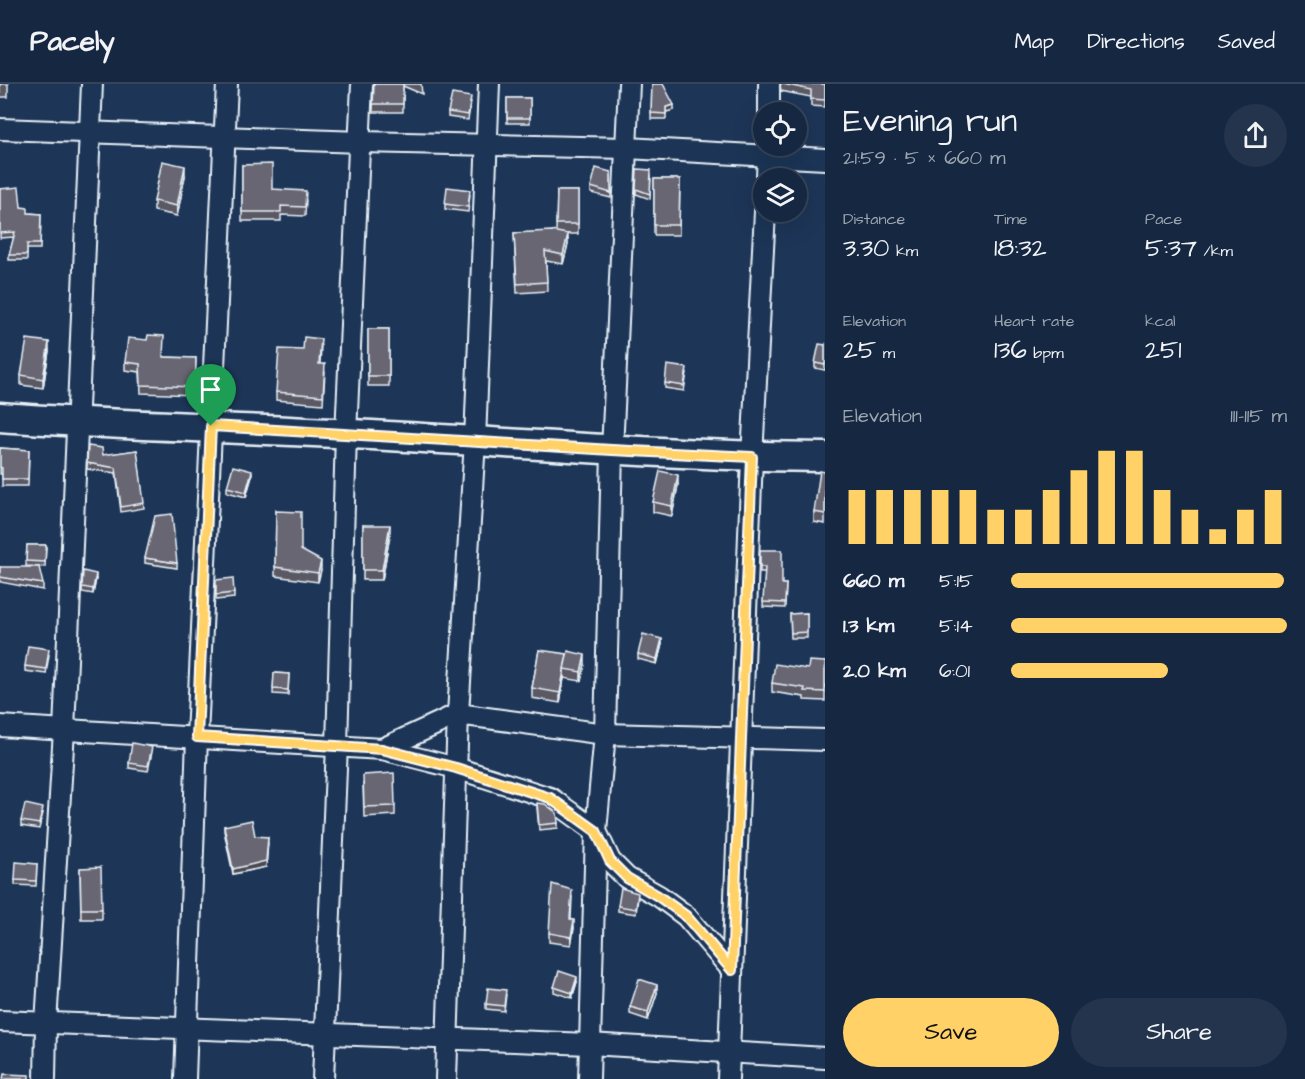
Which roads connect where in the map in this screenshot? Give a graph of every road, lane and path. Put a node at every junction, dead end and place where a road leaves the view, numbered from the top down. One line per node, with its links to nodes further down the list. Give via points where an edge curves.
1 (92, 84): 9 (street)
2 (227, 84): 10 (street)
3 (362, 84): 11 (street)
4 (489, 84): 12 (street)
5 (629, 84): 13 (street)
6 (769, 84): 7 (street)
7 (769, 102)
8 (0, 129): 9 (street)
9 (90, 131): 10 (street); 19 (street)
10 (225, 136): 11 (street); 20 (street)
11 (361, 142): 12 (street); 21 (street)
12 (487, 145): 13 (street); 22 (street)
13 (627, 148): 14 (street); 23 (street)
14 (753, 151)
15 (804, 156): 16 (street)
16 (825, 159)
17 (764, 222): 24 (street)
18 (0, 417): 19 (street)
19 (78, 423): 20 (street); 28 (street)
20 (211, 426): 21 (street); 31 (street)
21 (346, 434): 22 (street); 33 (street)
22 (475, 441): 23 (street); 26 (street)
23 (612, 450): 24 (street); 29 (street)
24 (752, 457): 25 (street); 30 (street)
25 (825, 457)
26 (458, 714): 29 (street); 34 (street); 35 (street)
27 (0, 726): 28 (street)
28 (64, 730): 31 (street); 39 (street)
29 (605, 734): 30 (street); 36 (street)
30 (741, 736): 32 (street); 37 (street)
31 (197, 737): 33 (street); 40 (street)
32 (825, 740)
33 (337, 745): 34 (street); 41 (street)
34 (382, 749): 35 (street)
35 (456, 768): 36 (street, via 550,798); 42 (street)
36 (596, 831): 37 (street, via 610,861 627,878 686,916); 43 (street)
37 (732, 970): 44 (street)
38 (0, 1021): 39 (street)
39 (46, 1024): 40 (street); 46 (street)
40 (187, 1029): 41 (street); 47 (street)
41 (325, 1034): 42 (street); 48 (street)
42 (448, 1038): 43 (street); 49 (street)
43 (590, 1044): 44 (street); 50 (street)
44 (729, 1052): 45 (street); 51 (street)
45 (825, 1058)
46 (45, 1079)
47 (185, 1079)
48 (323, 1079)
49 (446, 1079)
50 (589, 1079)
51 (728, 1079)

